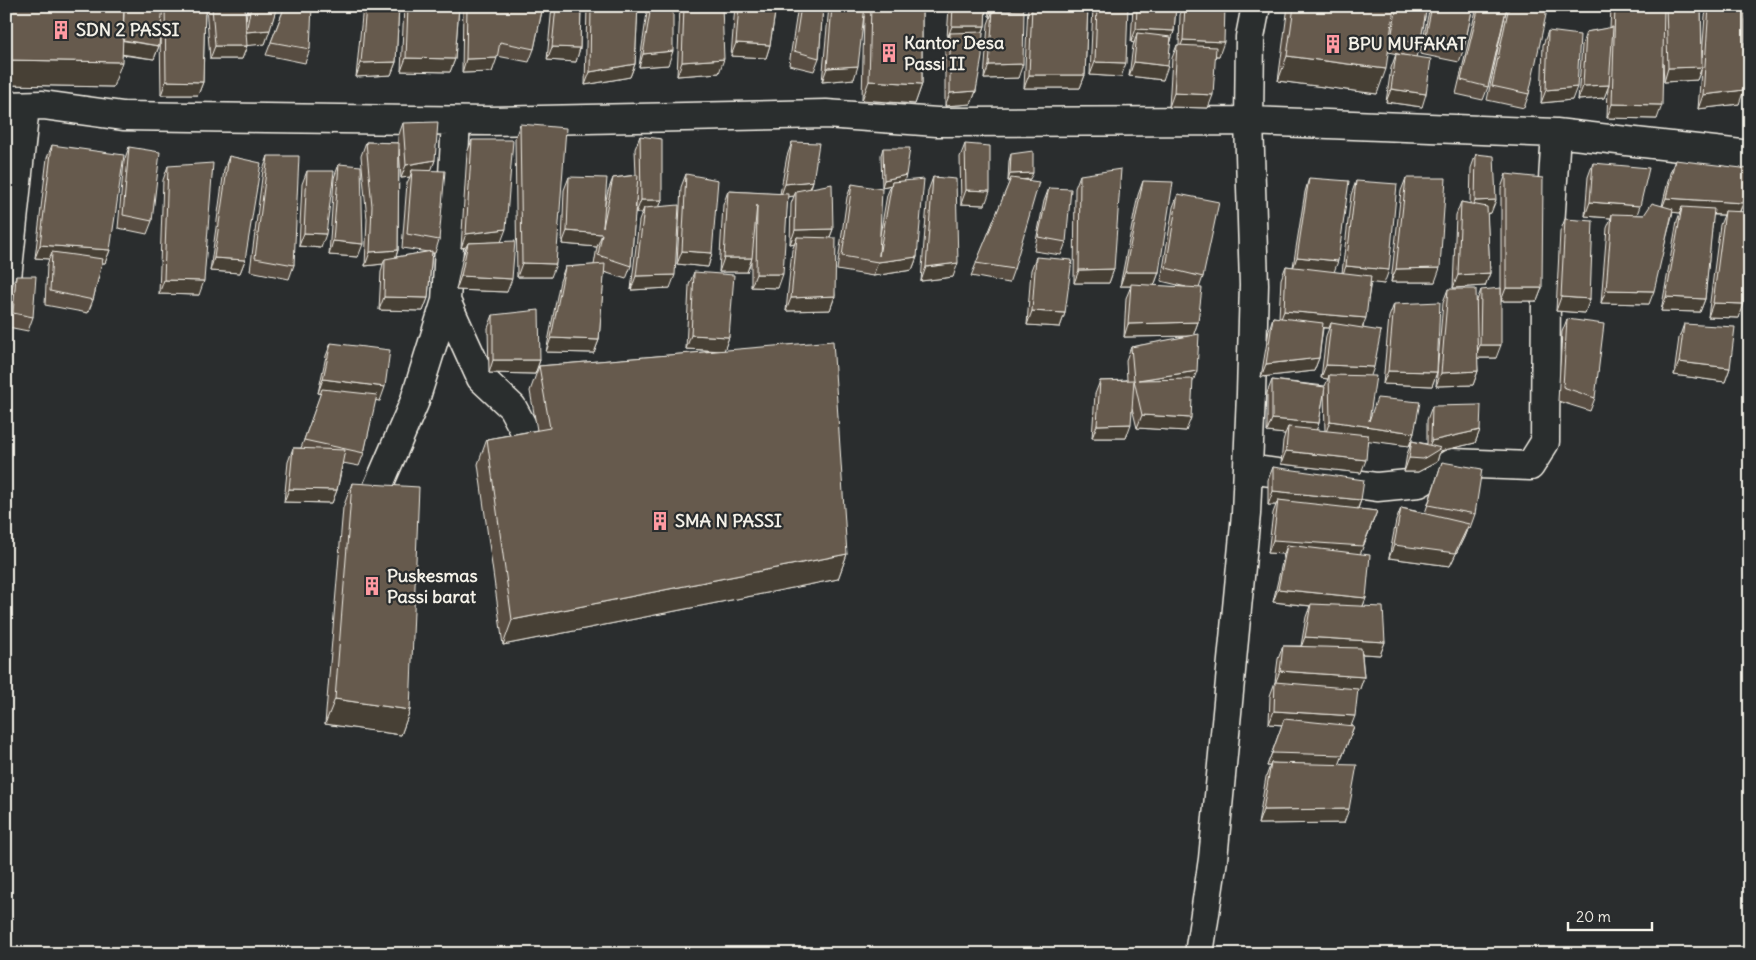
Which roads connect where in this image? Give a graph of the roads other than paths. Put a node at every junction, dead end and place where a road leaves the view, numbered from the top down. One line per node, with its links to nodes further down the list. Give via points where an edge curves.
1 (1256, 6): 4 (street, via 1250,37)
2 (15, 106): 3 (street, via 43,105 123,116); 7 (street)
3 (456, 121): 4 (street, via 826,114 937,122); 8 (street)
4 (1249, 121): 5 (street); 10 (street, via 1254,285)
5 (1556, 132): 6 (street); 10 (street, via 1546,288 1545,442 1530,466 1452,463 1419,483 1377,487)
6 (1750, 155)
7 (7, 278)
8 (446, 301): 9 (street, via 481,378 512,407); 11 (street, via 414,403)
9 (526, 433)
10 (1249, 469): 12 (street, via 1213,859)
11 (377, 489)
12 (1199, 954)

